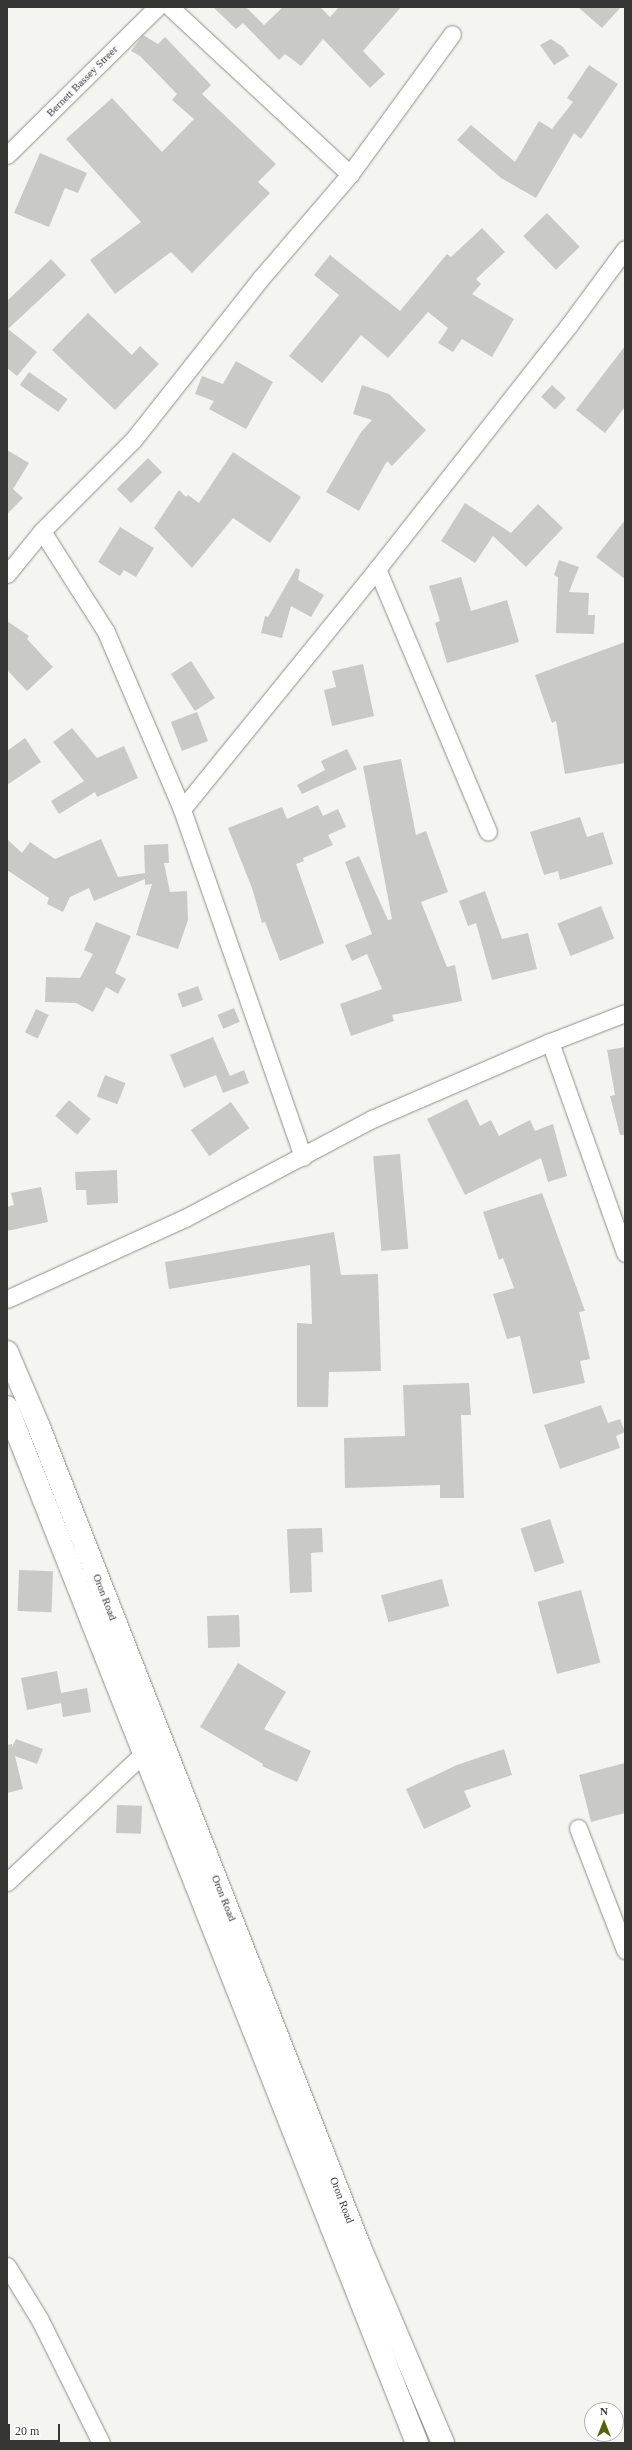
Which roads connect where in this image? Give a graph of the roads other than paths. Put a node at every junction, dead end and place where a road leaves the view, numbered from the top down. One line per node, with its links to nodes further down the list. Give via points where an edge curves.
1 (157, 7): 4 (street, Bernett Bassey Streer)
2 (170, 7): 5 (street)
3 (452, 34): 5 (street)
4 (7, 155)
5 (350, 174): 7 (street, via 261,278 133,440)
6 (625, 249): 8 (street, via 569,325)
7 (42, 531): 9 (street); 10 (street, via 106,632)
8 (377, 569): 10 (street); 11 (street)
9 (7, 574)
10 (182, 809): 14 (street)
11 (488, 832)
12 (625, 1013): 13 (street)
13 (550, 1042): 14 (street, via 372,1119); 15 (street)
14 (303, 1157): 16 (street, via 185,1218)
15 (625, 1253)
16 (7, 1298)
17 (7, 1352): 19 (highway, Oron Road)
18 (7, 1407): 20 (highway, Oron Road)
19 (164, 1746): 20 (street); 27 (highway, Oron Road, via 360,2244)
20 (143, 1754): 22 (street); 26 (highway, Oron Road)
21 (578, 1828): 23 (street)
22 (7, 1882)
23 (625, 1950)
24 (7, 2266): 25 (street, via 40,2320)
25 (101, 2443)
26 (417, 2443)
27 (443, 2443)

